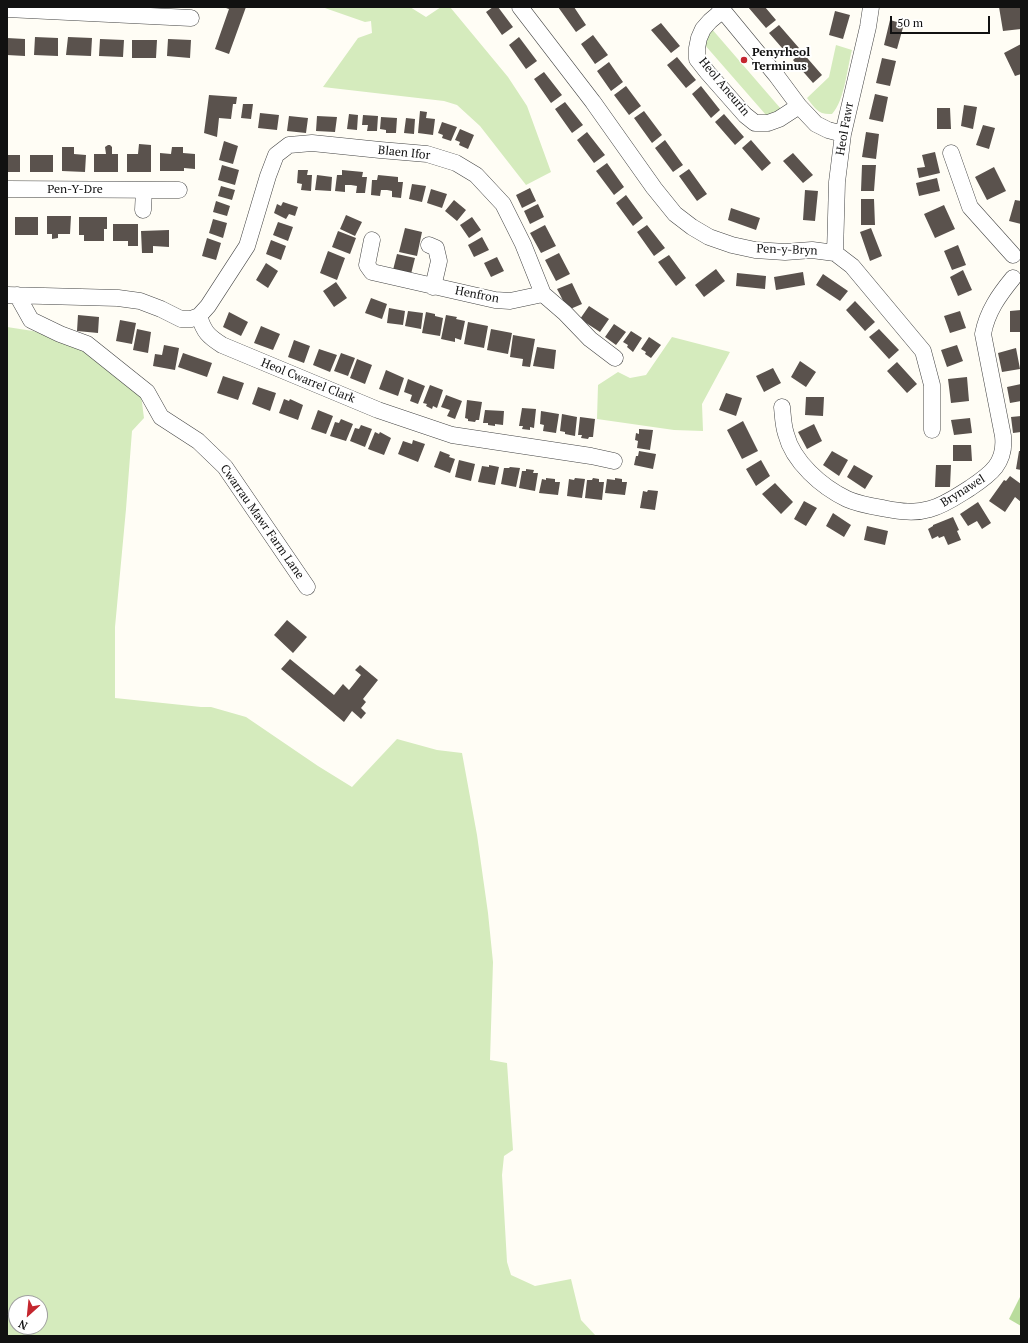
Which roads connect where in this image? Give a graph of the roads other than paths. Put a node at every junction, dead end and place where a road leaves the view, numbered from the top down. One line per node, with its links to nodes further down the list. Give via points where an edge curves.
1 (520, 7): 16 (street, Pen-y-Bryn, via 675,214 709,237 732,245 755,250 812,250)
2 (870, 7): 8 (street, Heol Fawr, via 868,27)
3 (7, 9): 5 (street)
4 (722, 9): 7 (street, Heol Aneurin); 7 (street, Heol Aneurin, via 703,29 699,38 697,59 708,73 755,123 768,123 780,119)
5 (120, 10): 6 (street)
6 (191, 18)
7 (799, 106): 8 (street, Heol Aneurin, via 816,124)
8 (843, 134): 16 (street, Heol Fawr, via 837,182)
9 (951, 154): 17 (street, via 970,207)
10 (7, 189): 11 (street, Pen-Y-Dre)
11 (144, 190): 12 (street, Pen-Y-Dre); 13 (street)
12 (179, 190)
13 (143, 210)
14 (372, 240): 19 (street, Henfron, via 367,265 372,272)
15 (429, 245): 19 (street, via 436,248 439,261)
16 (835, 253): 25 (street, Pen-y-Bryn, via 852,266 923,351 932,385)
17 (1017, 253): 18 (street, via 1010,260 1008,271)
18 (1017, 281): 24 (street, Brynawel, via 995,302 983,334 1003,436 1001,458 987,477 946,503 929,510 910,512 862,504 835,492 800,461 786,436)
19 (433, 286): 20 (street, Henfron, via 495,300 510,301)
20 (544, 294): 22 (street, Blaen Ifor, via 503,204 476,175 456,163 427,154 312,143 289,145 276,155 247,246); 23 (street, Blaen Ifor, via 590,339)
21 (12, 295): 22 (street, via 118,298 140,301 181,319 191,320); 27 (street, Cwarrau Mawr Farm Lane, via 31,320 87,344 147,392 161,417 198,440 225,467)
22 (199, 316): 26 (street, Heol Cwarrel Clark, via 206,332 222,345 378,410 452,435 591,456)
23 (615, 358)
24 (782, 407)
25 (932, 430)
26 (614, 462)
27 (307, 587)

